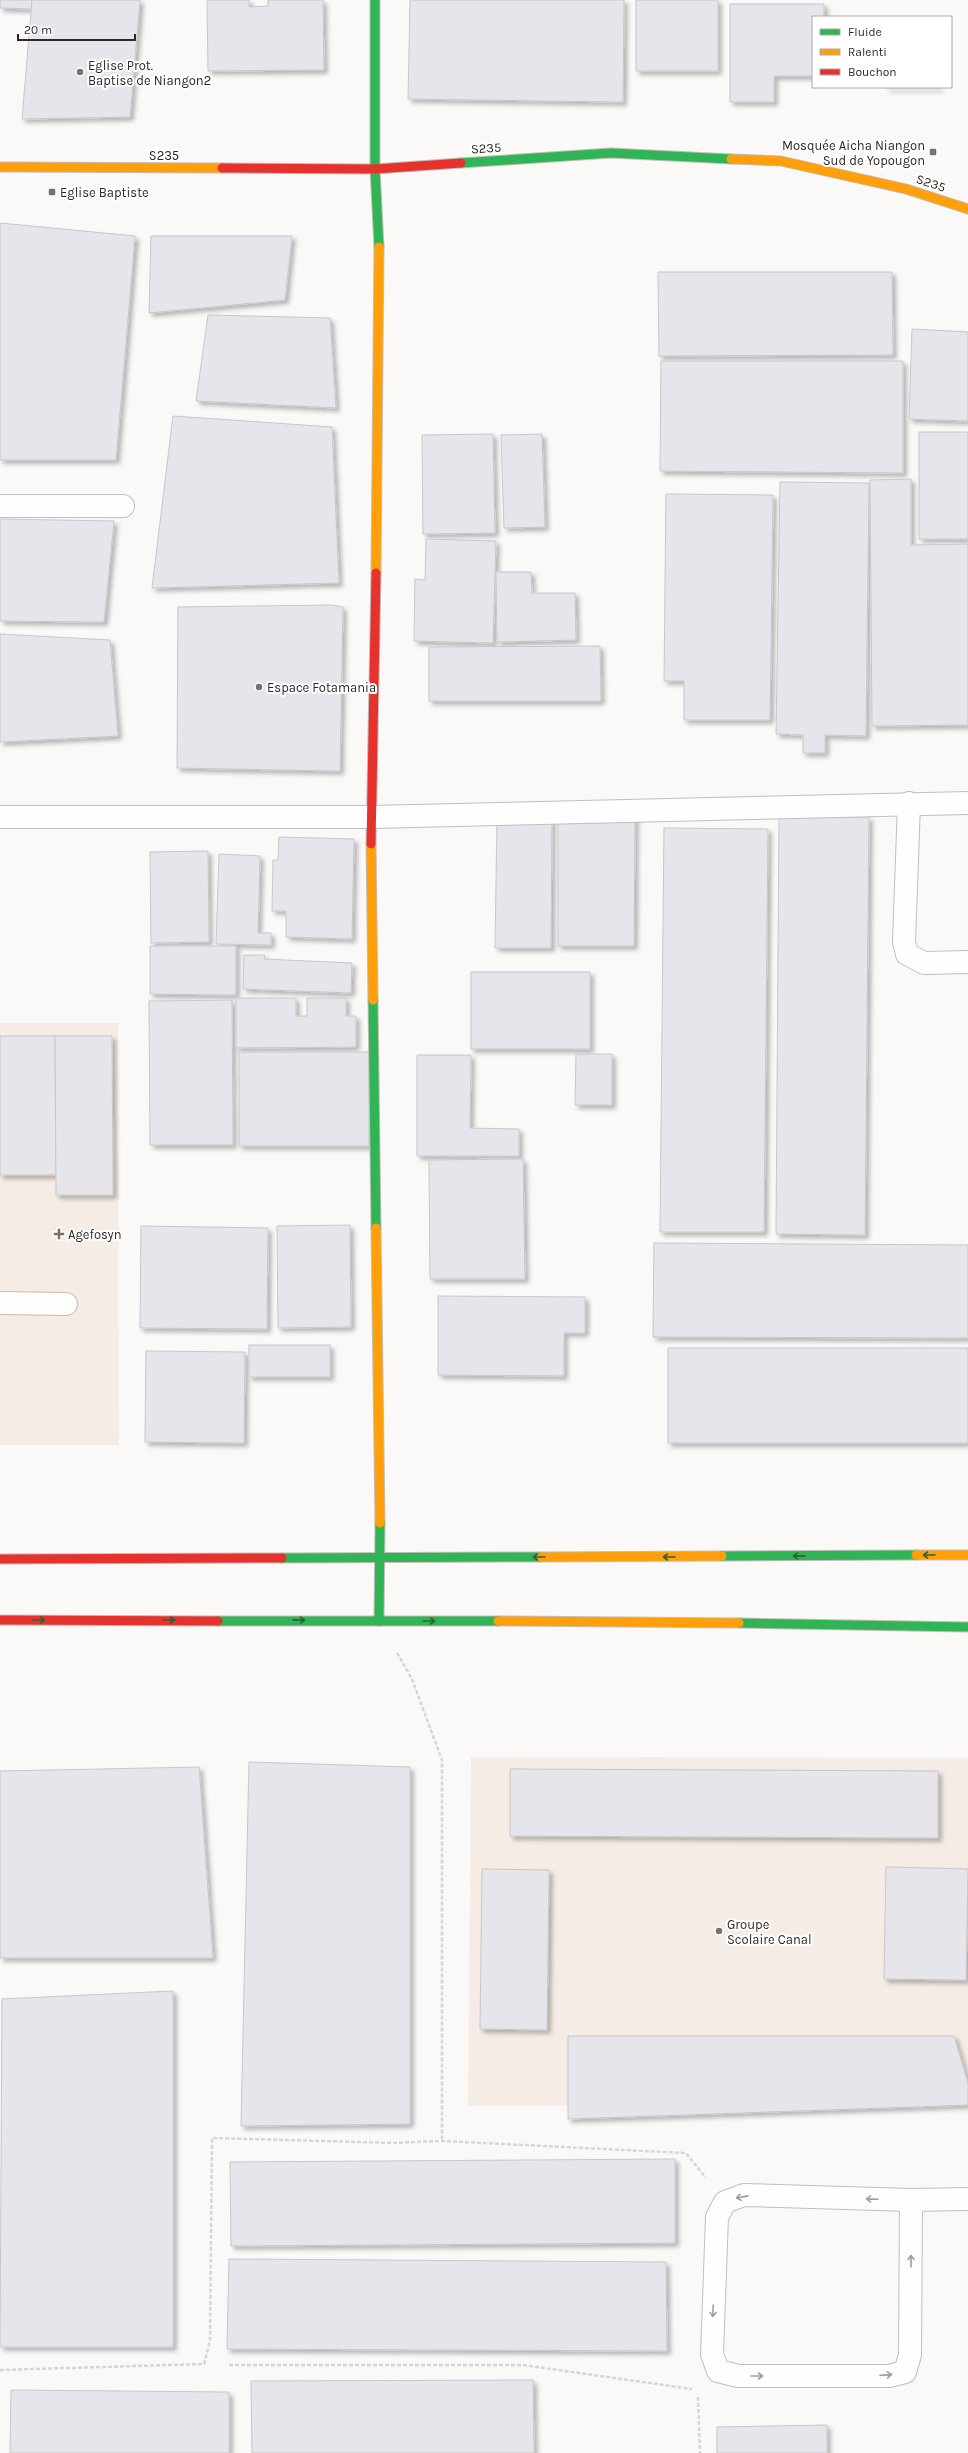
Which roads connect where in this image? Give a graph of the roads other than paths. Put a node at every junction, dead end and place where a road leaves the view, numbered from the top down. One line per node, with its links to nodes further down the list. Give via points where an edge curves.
1 (375, 0): 3 (street)
2 (0, 167): 3 (street, S235)
3 (375, 169): 4 (street, S235, via 611,152 781,161 906,189); 10 (street, via 380,274 376,664)
4 (968, 209)
5 (0, 506): 6 (street)
6 (123, 506)
7 (909, 802): 8 (street); 10 (street); 11 (street, via 904,942 907,954 924,963)
8 (968, 802)
9 (0, 817): 10 (street)
10 (371, 817): 15 (street)
11 (968, 962)
12 (0, 1303): 13 (street)
13 (66, 1304)
14 (968, 1555): 15 (street, one-way to 15)
15 (380, 1558): 16 (street); 18 (street)
16 (0, 1559)
17 (0, 1620): 18 (street, one-way to 18)
18 (378, 1621): 19 (street, one-way to 19)
19 (968, 1626)
20 (968, 2199): 21 (street)
21 (911, 2200): 21 (street, one-way to 21, via 744,2195 725,2202 717,2217 712,2354 718,2371 738,2376 889,2376 905,2372 910,2355)

